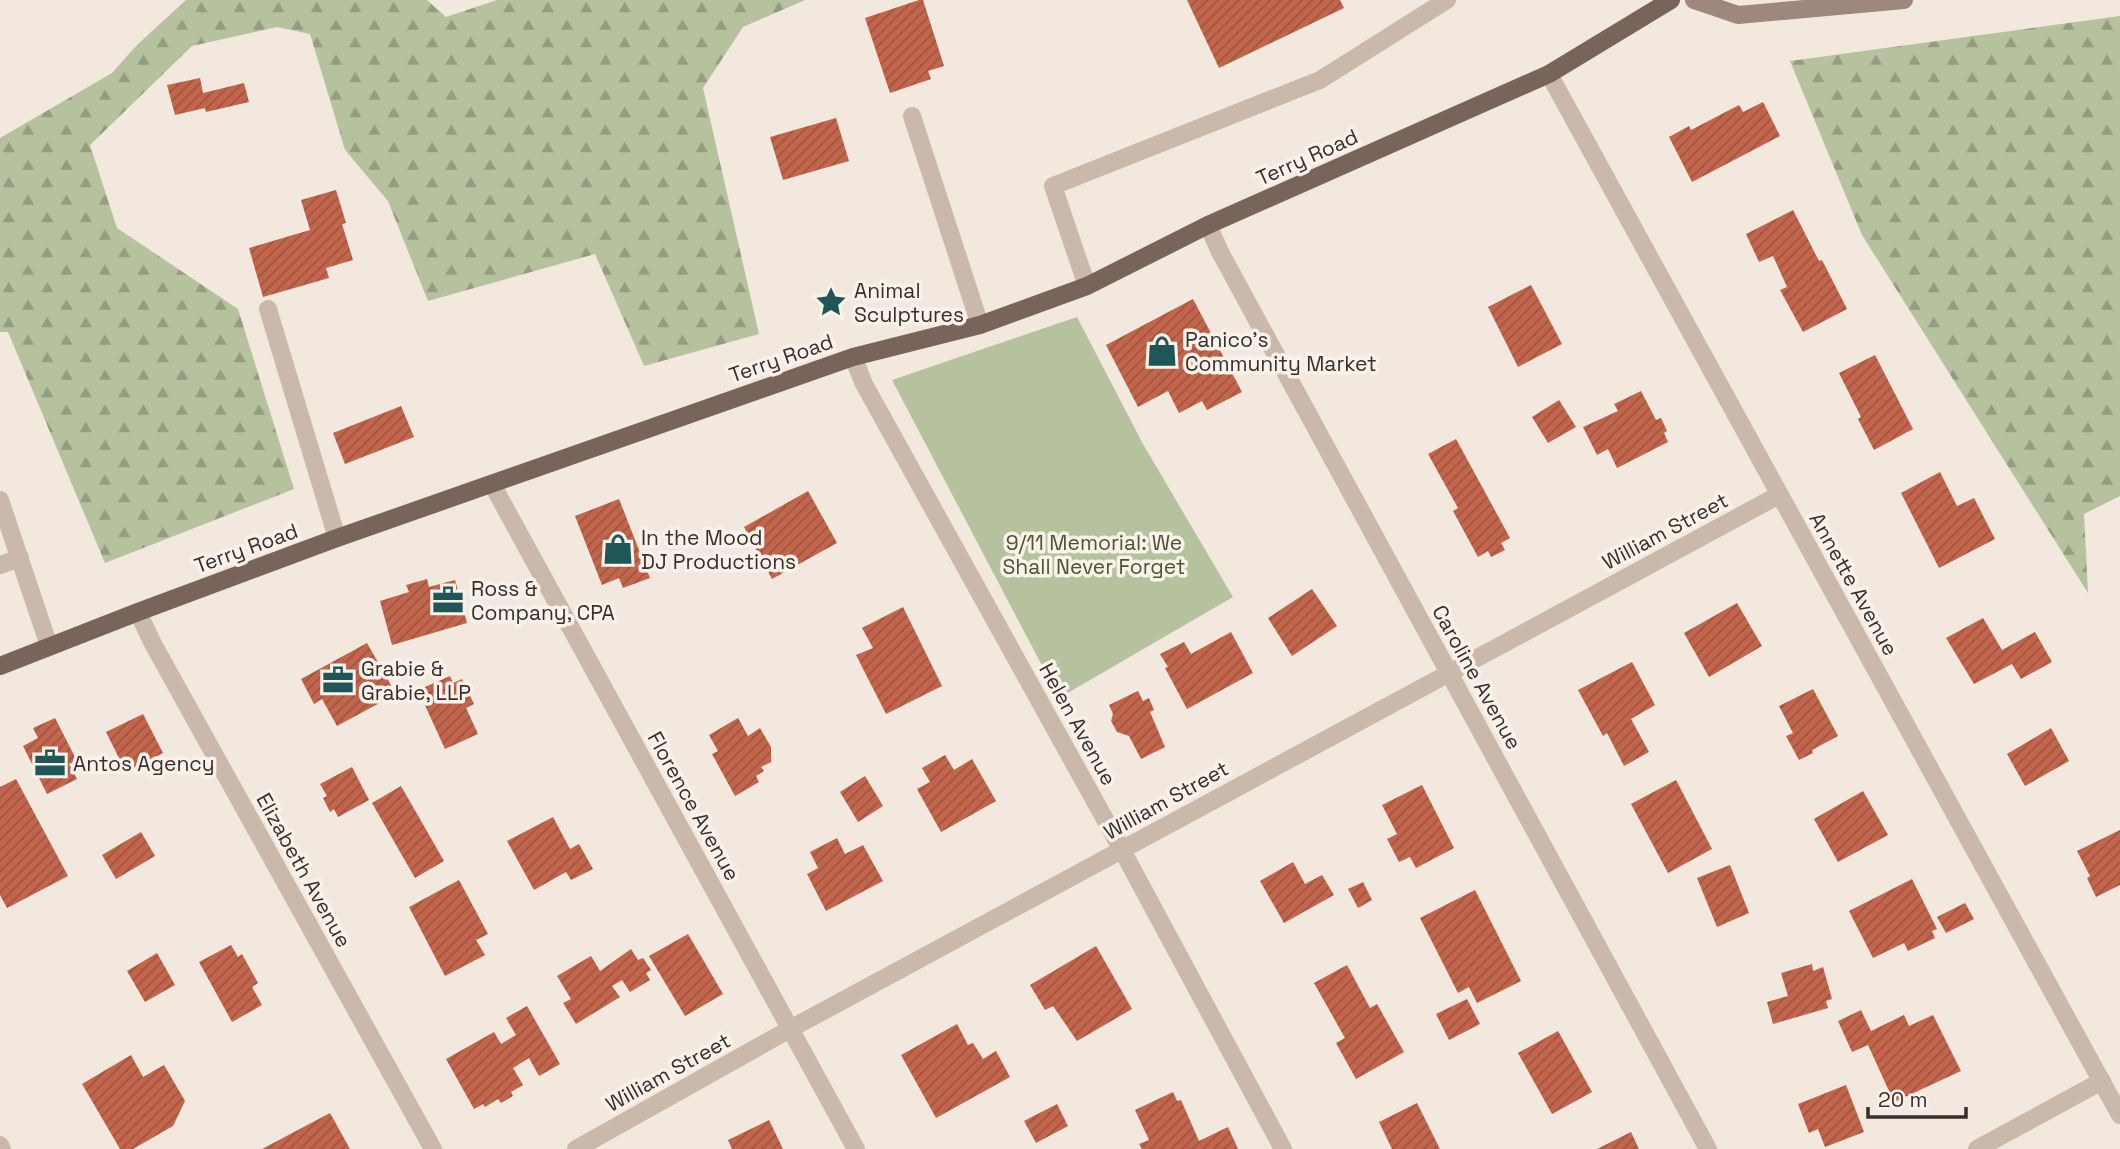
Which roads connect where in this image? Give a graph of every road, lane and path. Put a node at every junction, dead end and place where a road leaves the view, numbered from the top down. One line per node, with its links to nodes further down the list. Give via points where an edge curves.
1 (1447, 0): 8 (street, via 1320,80 1053,186)
2 (1671, 0): 5 (main road, Terry Road)
3 (1694, 0): 4 (street, via 1738,15)
4 (1905, 0)
5 (1549, 74): 7 (main road, Terry Road); 13 (street, Annette Avenue)
6 (912, 116): 10 (street)
7 (1208, 225): 8 (main road, Terry Road); 21 (street, Caroline Avenue)
8 (1087, 286): 10 (main road, Terry Road)
9 (268, 309): 15 (street)
10 (980, 325): 11 (main road, Terry Road)
11 (853, 357): 12 (main road, Terry Road); 22 (street, Helen Avenue)
12 (492, 484): 15 (main road, Terry Road); 23 (street, Florence Avenue)
13 (1779, 495): 21 (street, William Street); 24 (street, Annette Avenue)
14 (0, 500): 16 (street)
15 (337, 538): 18 (main road, Terry Road)
16 (19, 558): 17 (street); 19 (street)
17 (0, 565)
18 (138, 612): 19 (main road, Terry Road); 26 (street, Elizabeth Avenue)
19 (50, 646): 20 (main road, Terry Road)
20 (0, 666)
21 (1449, 672): 22 (street, William Street); 30 (street, Caroline Avenue)
22 (1122, 850): 23 (street, William Street); 29 (street, Helen Avenue)
23 (790, 1030): 27 (street, William Street); 28 (street, Florence Avenue)
24 (2102, 1081): 25 (street, Annette Avenue); 31 (street)
25 (2120, 1115)
26 (433, 1149)
27 (576, 1149)
28 (856, 1149)
29 (1283, 1149)
30 (1708, 1149)
31 (1977, 1149)

